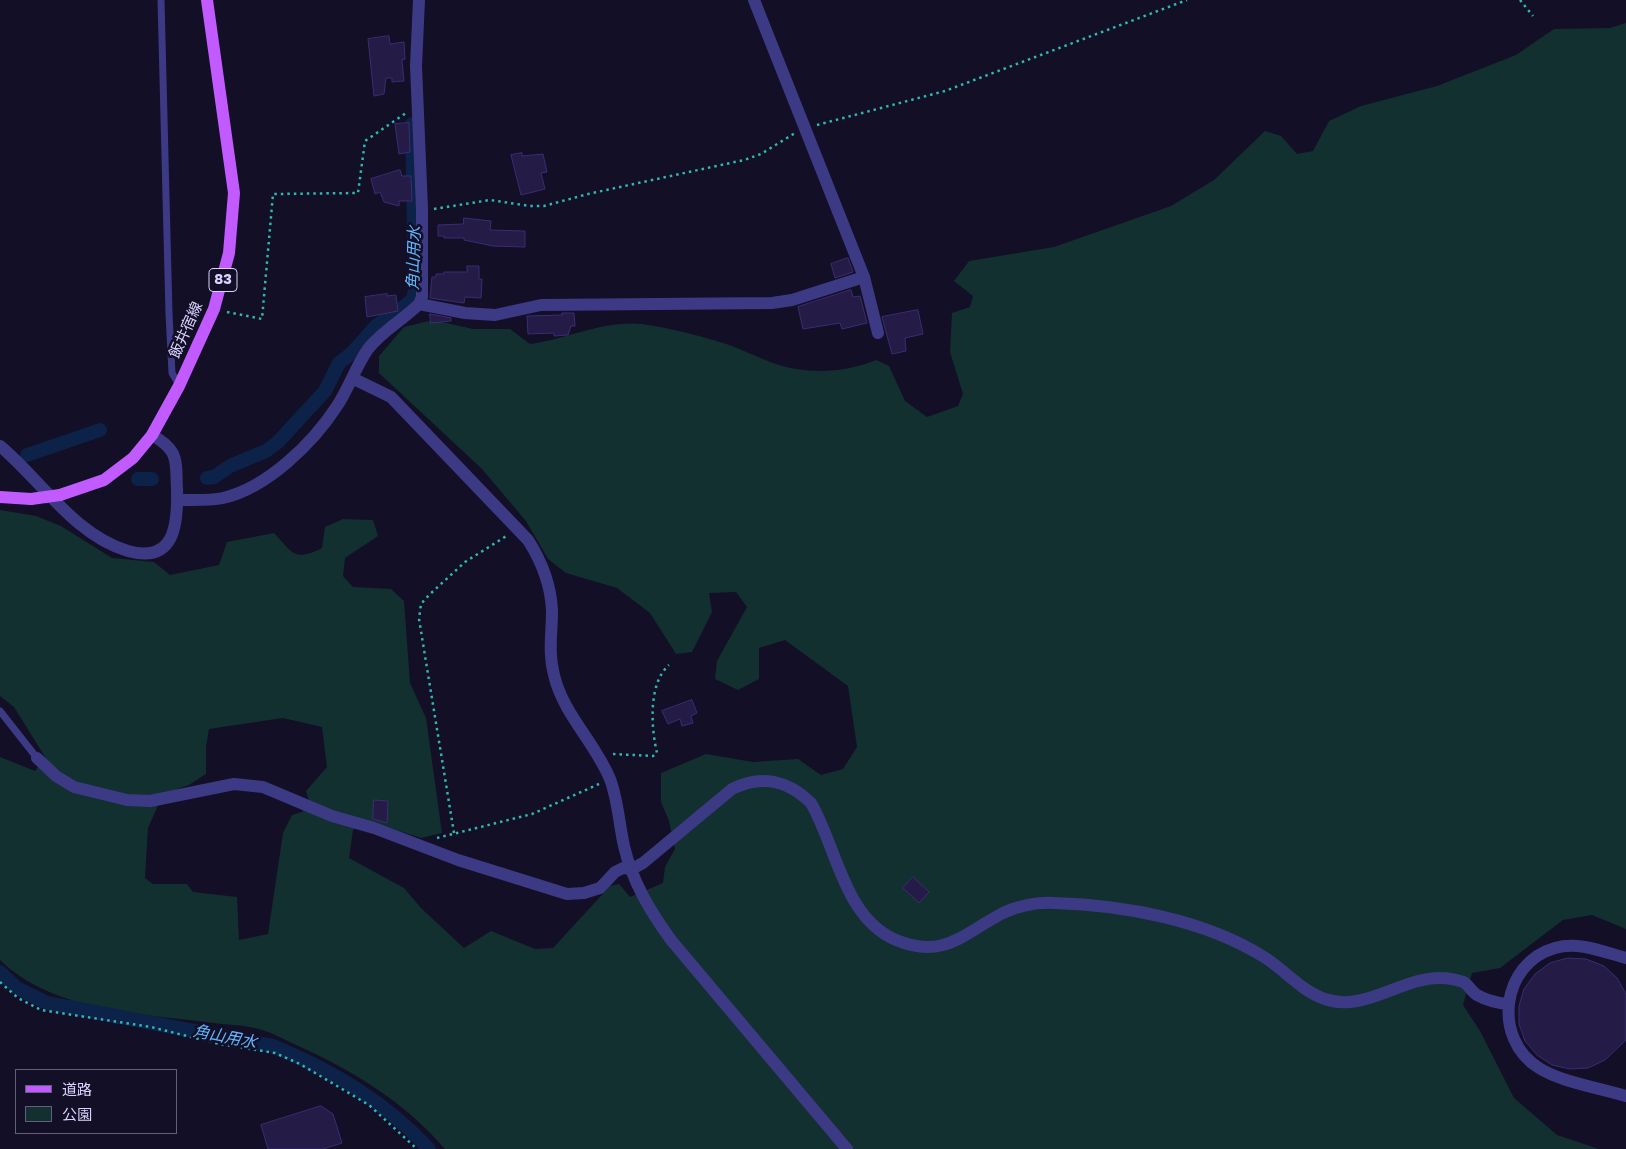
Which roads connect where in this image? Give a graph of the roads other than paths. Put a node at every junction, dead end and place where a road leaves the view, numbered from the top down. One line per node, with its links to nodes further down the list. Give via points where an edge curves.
1 (161, 0): 9 (lane, via 169,314 172,373)
2 (207, 0): 9 (main road, 飯井宿線 / 83, via 234,193 229,253 214,309)
3 (419, 0): 6 (street, via 416,66 422,209 422,297)
4 (754, 0): 5 (street)
5 (864, 277): 6 (street, via 792,300 772,303 542,304 495,315); 7 (street)
6 (419, 304): 8 (street, via 380,336)
7 (878, 333)
8 (352, 378): 13 (street, via 337,406 280,468 222,498); 16 (street, via 391,397 517,529 539,557 546,574 552,612 550,656 557,685 568,710 610,779)
9 (179, 386): 10 (main road, 飯井宿線 / 83)
10 (152, 434): 12 (main road, 飯井宿線 / 83, bridge, via 133,458 104,480 60,495 31,500); 13 (street, via 172,453)
11 (0, 446): 13 (street, via 73,519 104,540 128,551 148,553 162,549 173,537)
12 (0, 497)
13 (177, 500)
14 (0, 711): 15 (lane)
15 (37, 758): 16 (street, via 74,787 127,800 150,800 234,784 262,787 312,809 374,828 414,845 567,894 600,888 614,872)
16 (632, 869): 18 (street, via 732,789 744,783 773,781 794,789 811,803 860,911 883,934 911,945 952,943 1005,912 1037,904 1064,904 1144,912 1218,933 1266,957 1309,991 1327,1000 1342,1003 1361,1000 1426,979 1442,978 1464,982 1477,995); 20 (street, via 650,910 671,940)
17 (1626, 958): 18 (street, via 1577,945 1555,948 1535,958 1519,974)
18 (1508, 1004): 19 (street, via 1512,1036 1523,1055 1539,1068)
19 (1626, 1096)
20 (847, 1149)

